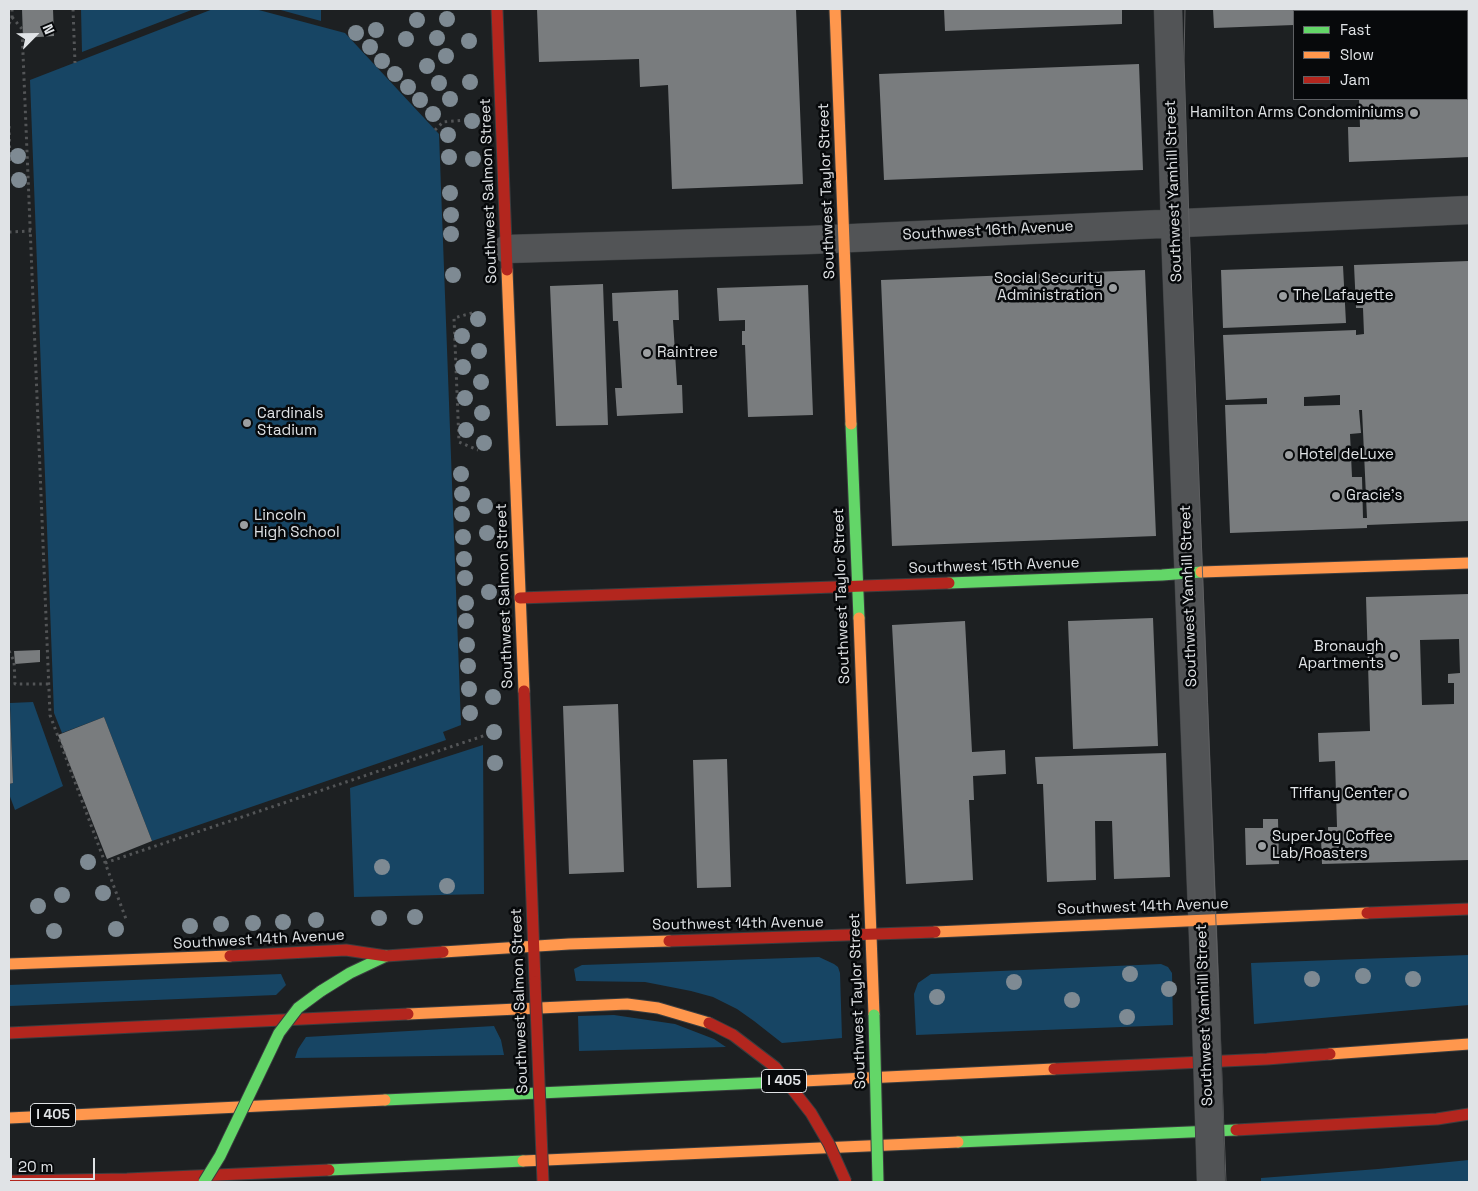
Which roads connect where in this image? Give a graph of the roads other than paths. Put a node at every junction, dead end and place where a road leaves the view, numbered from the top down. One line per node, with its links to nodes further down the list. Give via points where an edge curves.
1 (497, 9): 7 (main road, Southwest Salmon Street)
2 (835, 9): 6 (main road, Southwest Taylor Street)
3 (1168, 9): 5 (street, Southwest Yamhill Street)
4 (1469, 210): 5 (street, Southwest 16th Avenue)
5 (1175, 223): 6 (street, Southwest 16th Avenue); 9 (street, Southwest Yamhill Street)
6 (844, 238): 7 (street, Southwest 16th Avenue); 10 (main road, Southwest Taylor Street)
7 (507, 249): 11 (main road, Southwest Salmon Street)
8 (1469, 563): 9 (main road, Southwest 15th Avenue)
9 (1189, 573): 10 (main road, Southwest 15th Avenue); 13 (street, Southwest Yamhill Street)
10 (857, 586): 11 (main road, Southwest 15th Avenue); 14 (main road, Southwest Taylor Street)
11 (520, 598): 15 (main road, Southwest Salmon Street)
12 (1469, 909): 13 (main road, Southwest 14th Avenue)
13 (1202, 919): 14 (main road, Southwest 14th Avenue); 30 (street, Southwest Yamhill Street, bridge)
14 (872, 935): 15 (main road, Southwest 14th Avenue); 29 (main road, Southwest Taylor Street, bridge)
15 (533, 946): 16 (main road, Southwest 14th Avenue); 27 (main road, Southwest Salmon Street, bridge)
16 (386, 956): 17 (main road, Southwest 14th Avenue, via 346,950); 26 (main road, bridge, via 350,973 298,1008 279,1033 220,1156)
17 (9, 964)
18 (9, 1033): 28 (main road, bridge, via 627,1004 658,1008 709,1023 733,1035 774,1067 811,1113)
19 (1469, 1044): 21 (main road, I 405, via 1247,1060)
20 (44, 1104): 21 (main road)
21 (98, 1113): 23 (main road, I 405)
22 (1469, 1114): 25 (main road, via 1437,1119 1253,1129)
23 (9, 1118)
24 (9, 1181): 25 (main road)
25 (123, 1181)
26 (204, 1182)
27 (543, 1182)
28 (846, 1182)
29 (878, 1182)
30 (1210, 1182)

